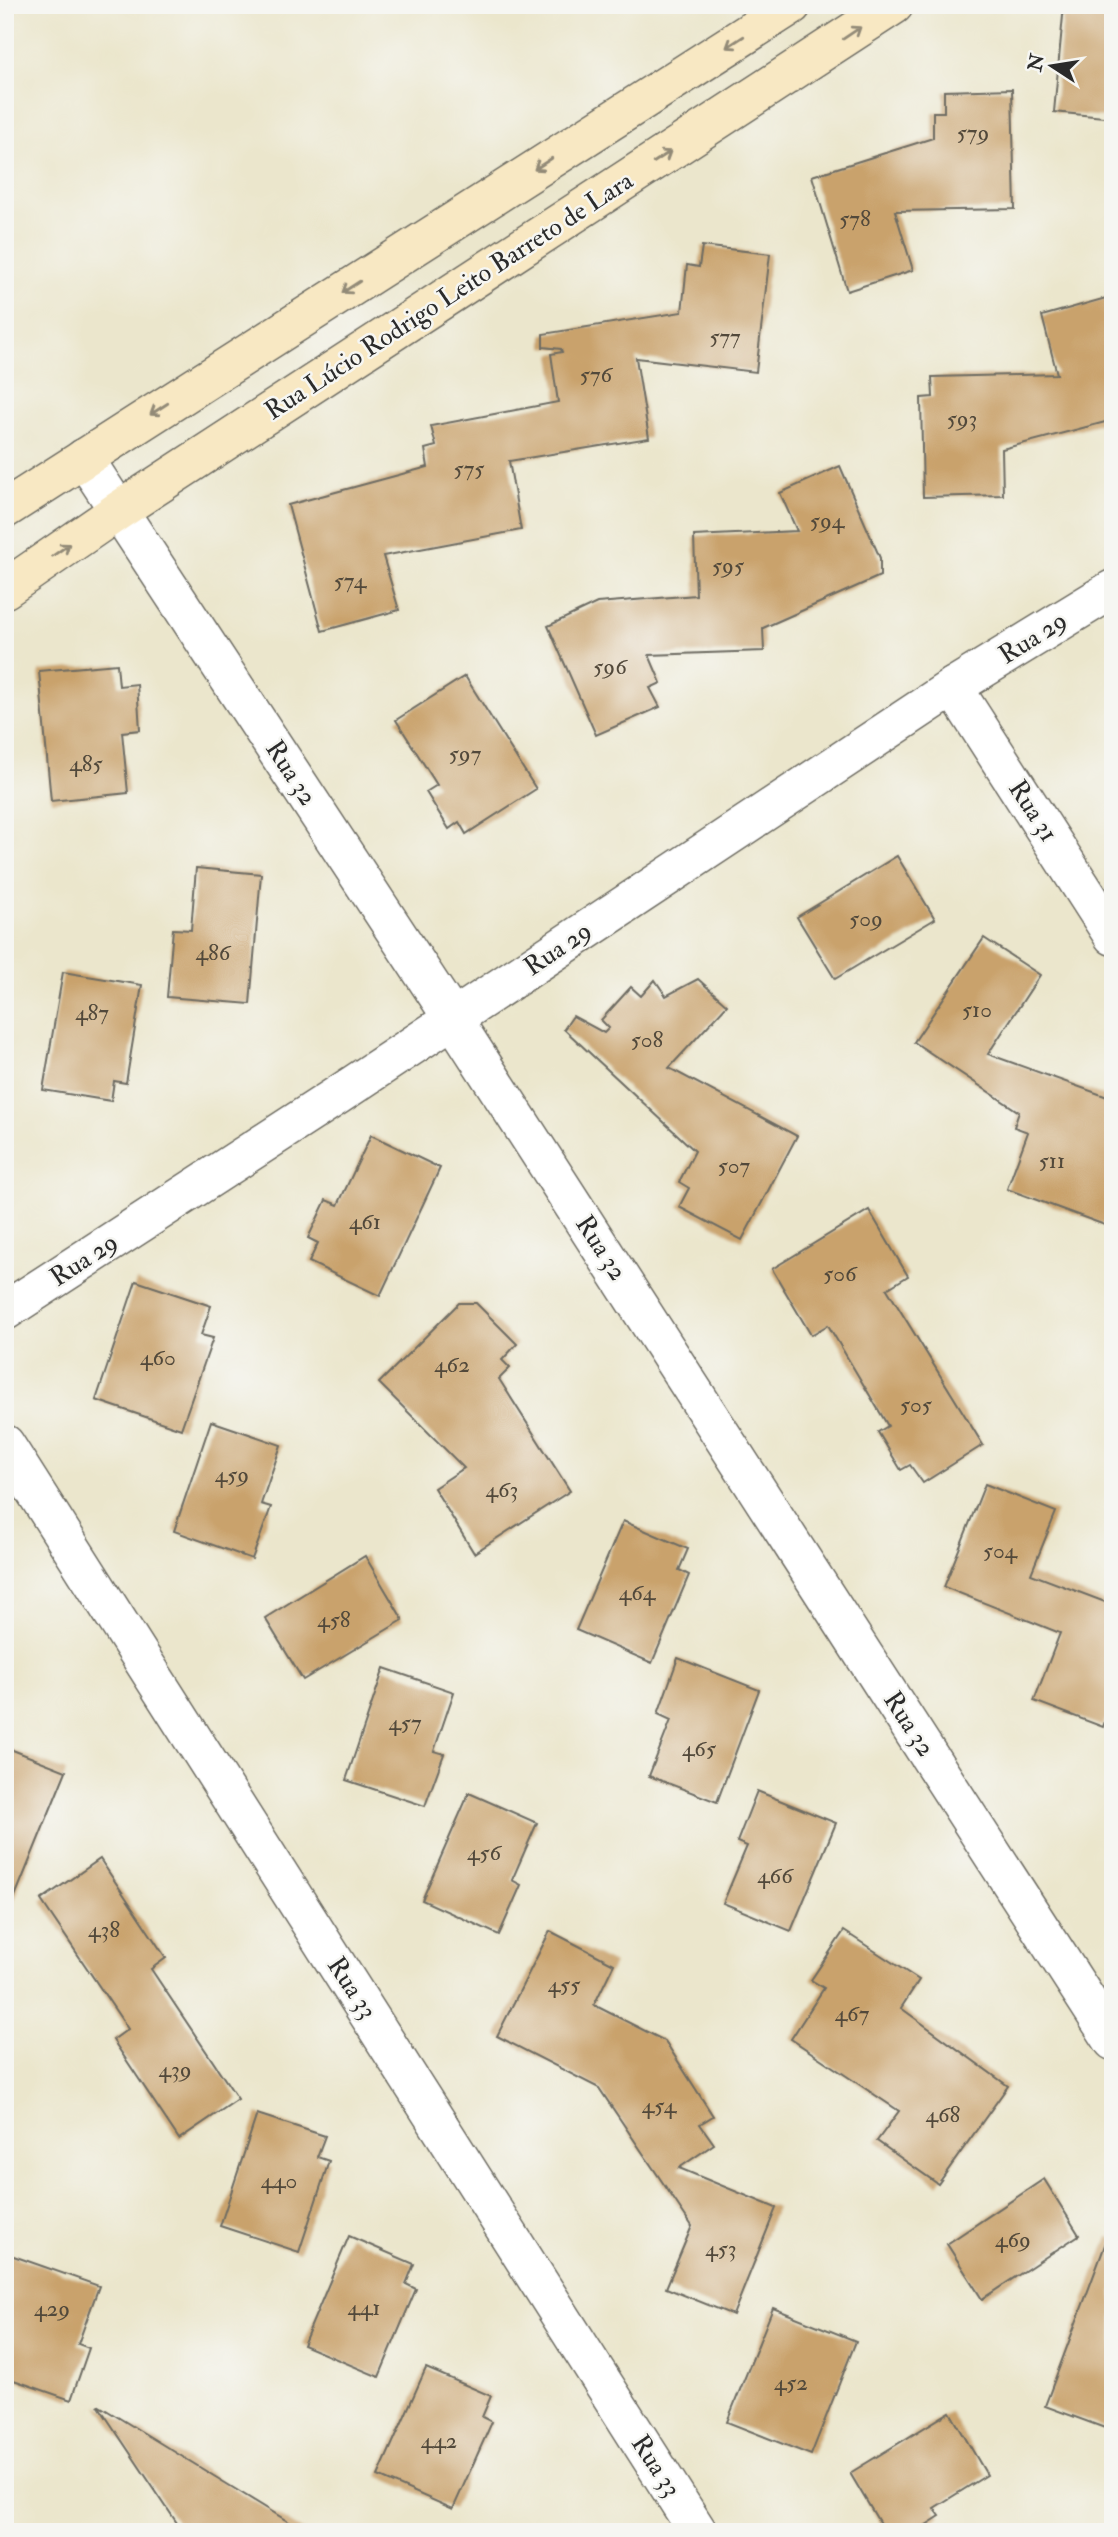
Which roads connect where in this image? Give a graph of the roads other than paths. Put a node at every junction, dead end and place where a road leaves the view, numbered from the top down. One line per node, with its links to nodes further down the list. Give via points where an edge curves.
1 (792, 5): 3 (street, one-way to 3)
2 (894, 5): 5 (street, Rua Lúcio Rodrigo Leito Barreto de Lara, one-way to 2)
3 (83, 458): 4 (street); 5 (street, Rua 32)
4 (5, 509)
5 (118, 511): 6 (street, Rua Lúcio Rodrigo Leito Barreto de Lara, one-way to 5); 10 (street, Rua 32)
6 (5, 589)
7 (1113, 589): 8 (street, Rua 29)
8 (953, 687): 9 (street, Rua 31); 10 (street, Rua 29)
9 (1113, 936)
10 (453, 1019): 11 (street, Rua 29); 13 (street, Rua 32)
11 (5, 1311)
12 (5, 1444): 14 (street, Rua 33)
13 (1113, 2041)
14 (698, 2532)

